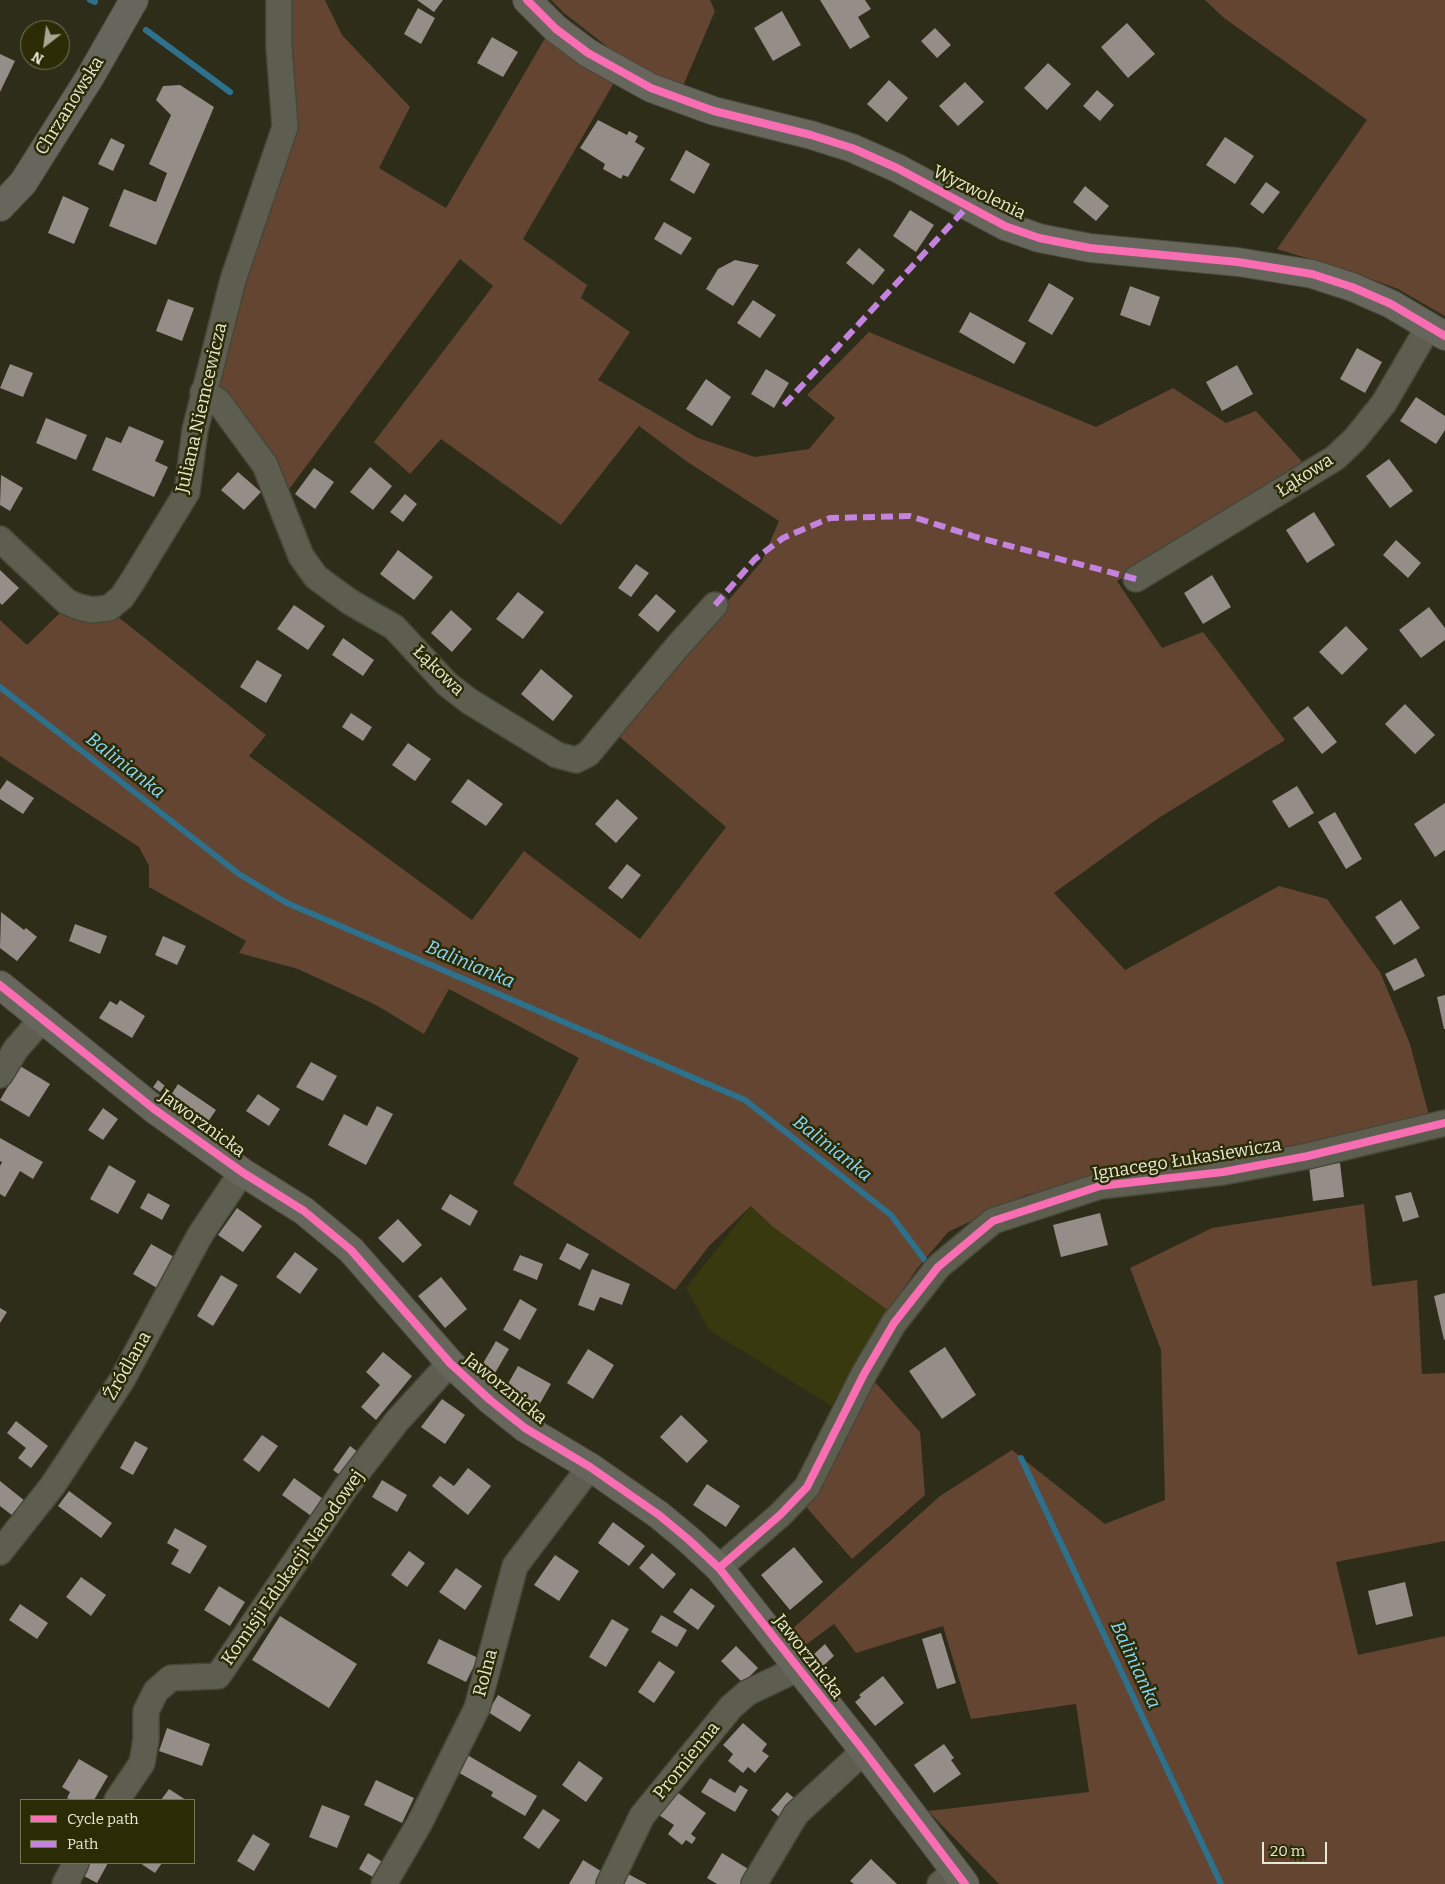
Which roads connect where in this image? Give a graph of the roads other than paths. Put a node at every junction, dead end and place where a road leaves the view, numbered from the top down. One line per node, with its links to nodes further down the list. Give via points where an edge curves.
1 (134, 0): 4 (street, Chrzanowska, via 23,183)
2 (279, 0): 6 (street, Juliana Niemcewicza, via 285,127 232,280)
3 (527, 0): 5 (street, Wyzwolenia, via 556,29 588,53 651,88 714,111 852,148 1006,226 1039,238 1090,248 1238,262 1312,274 1367,294)
4 (0, 207)
5 (1437, 331): 8 (street, Łąkowa, via 1384,403 1335,458)
6 (203, 392): 7 (street, Juliana Niemcewicza, via 187,492 132,582 109,608 92,610 67,602); 9 (street, Łąkowa, via 218,402 265,465 301,556 316,577 350,602 394,627 447,684 469,701 557,755 576,760 588,754)
7 (0, 539)
8 (1136, 578)
9 (715, 605)
10 (0, 985): 11 (street, Jaworznicka)
11 (43, 1018): 12 (street, via 16,1049); 14 (street, Jaworznicka, via 154,1109)
12 (0, 1076)
13 (1445, 1123): 18 (street, Ignacego Łukasiewicza, via 1308,1156 1223,1172 1100,1186 993,1221 934,1272 894,1323 864,1374 807,1487)
14 (242, 1172): 15 (street, Jaworznicka, via 304,1210 351,1250); 17 (street, Źródlana, via 200,1235 122,1380 53,1485)
15 (450, 1363): 16 (street, Jaworznicka, via 525,1428); 21 (street, Komisji Edukacji Narodowej, via 398,1421 346,1487 218,1676 171,1678 156,1691 146,1711 142,1763)
16 (590, 1467): 18 (street, Jaworznicka, via 659,1515); 25 (street, Rolna, via 515,1566 477,1708 419,1824)
17 (0, 1552)
18 (719, 1568): 19 (street, Jaworznicka)
19 (797, 1669): 20 (street, Jaworznicka); 26 (street, Promienna, via 747,1693 731,1707 642,1816)
20 (864, 1751): 23 (street, Jaworznicka); 27 (street, via 796,1814)
21 (118, 1799)
22 (75, 1864): 24 (street)
23 (953, 1880)
24 (65, 1884)
25 (384, 1884)
26 (609, 1884)
27 (754, 1884)

